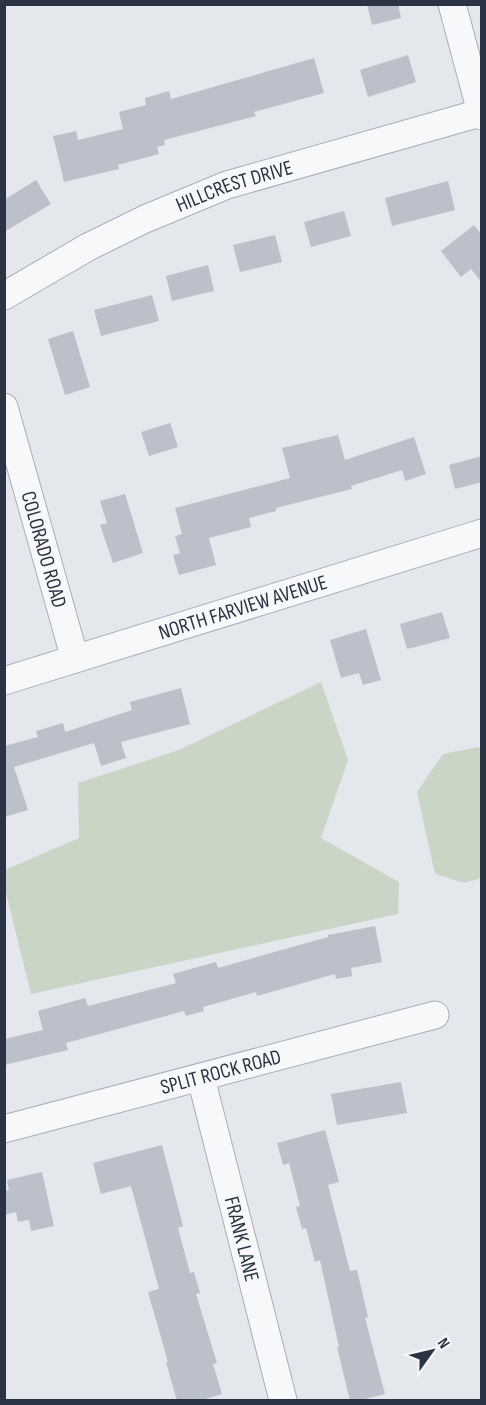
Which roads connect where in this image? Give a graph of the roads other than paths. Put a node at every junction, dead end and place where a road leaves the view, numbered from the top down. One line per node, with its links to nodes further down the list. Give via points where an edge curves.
1 (452, 4): 2 (street)
2 (472, 40): 3 (street)
3 (481, 115): 4 (street, HILLCREST DRIVE, via 226,185 88,247)
4 (4, 296)
5 (4, 407): 7 (street, COLORADO ROAD)
6 (482, 533): 7 (street, NORTH FARVIEW AVENUE)
7 (75, 659): 8 (street, NORTH FARVIEW AVENUE)
8 (4, 681)
9 (435, 1015): 10 (street, SPLIT ROCK ROAD)
10 (201, 1078): 11 (street, SPLIT ROCK ROAD); 12 (street, FRANK LANE)
11 (4, 1129)
12 (283, 1401)

